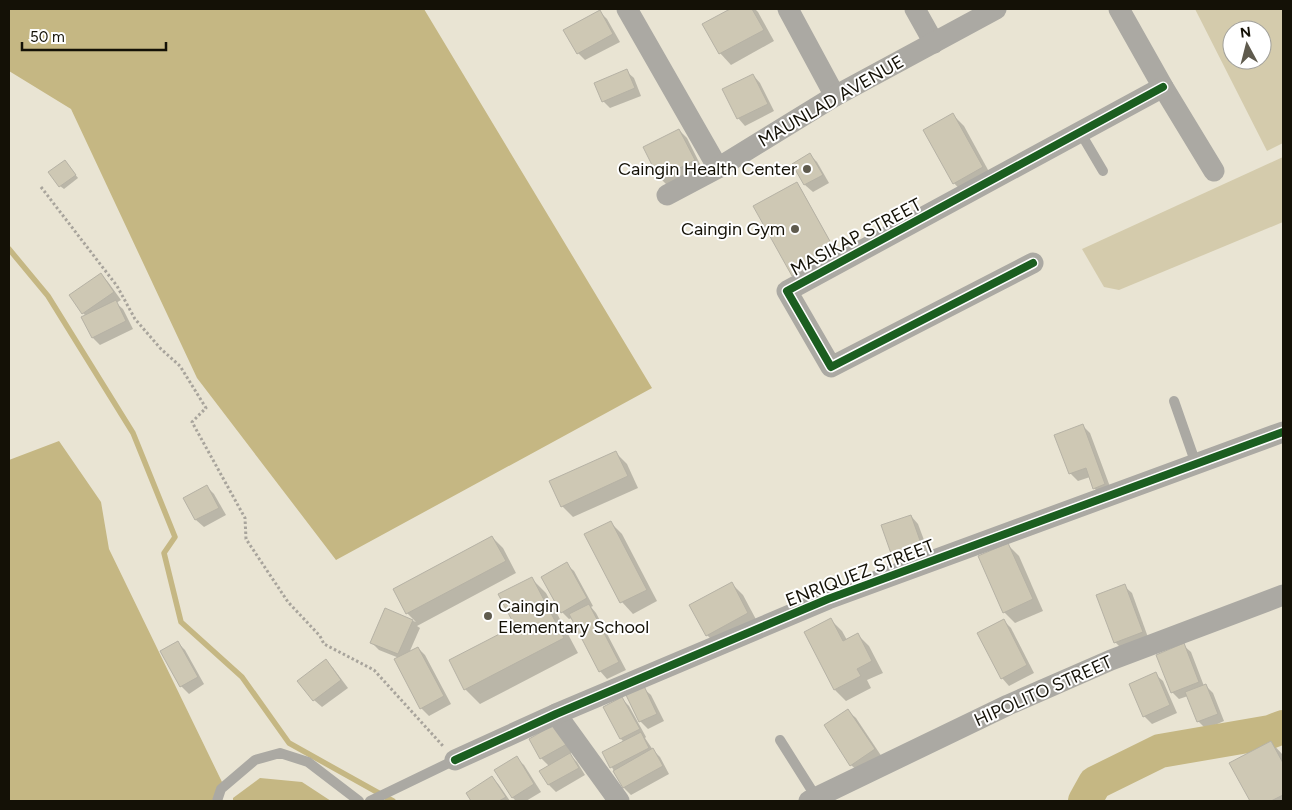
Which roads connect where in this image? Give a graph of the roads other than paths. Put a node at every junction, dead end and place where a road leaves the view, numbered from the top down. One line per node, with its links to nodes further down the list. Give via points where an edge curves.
1 (627, 9): 10 (street)
2 (788, 9): 8 (street)
3 (915, 9): 6 (street)
4 (996, 9): 6 (street, MAUNLAD AVENUE)
5 (1119, 9): 7 (street)
6 (934, 43): 8 (street, MAUNLAD AVENUE)
7 (1163, 87): 9 (street, MASIKAP STREET); 12 (street)
8 (835, 96): 10 (street, MAUNLAD AVENUE)
9 (1080, 132): 11 (lane); 14 (street, MASIKAP STREET, via 786,291 832,367)
10 (718, 168): 13 (street, MAUNLAD AVENUE)
11 (1103, 171)
12 (1214, 171)
13 (667, 195)
14 (1033, 263)
15 (1174, 401): 17 (lane)
16 (1283, 432): 17 (street, ENRIQUEZ STREET)
17 (1196, 464): 19 (street, ENRIQUEZ STREET, via 828,599)
18 (1283, 595): 22 (street, HIPOLITO STREET, via 1111,660 1008,705)
19 (556, 714): 21 (street, ENRIQUEZ STREET); 26 (street)
20 (780, 740): 22 (lane)
21 (455, 760): 25 (lane)
22 (813, 799)
23 (217, 801): 24 (lane, via 221,789 255,760 280,754 308,762)
24 (359, 801)
25 (370, 801)
26 (619, 801)

